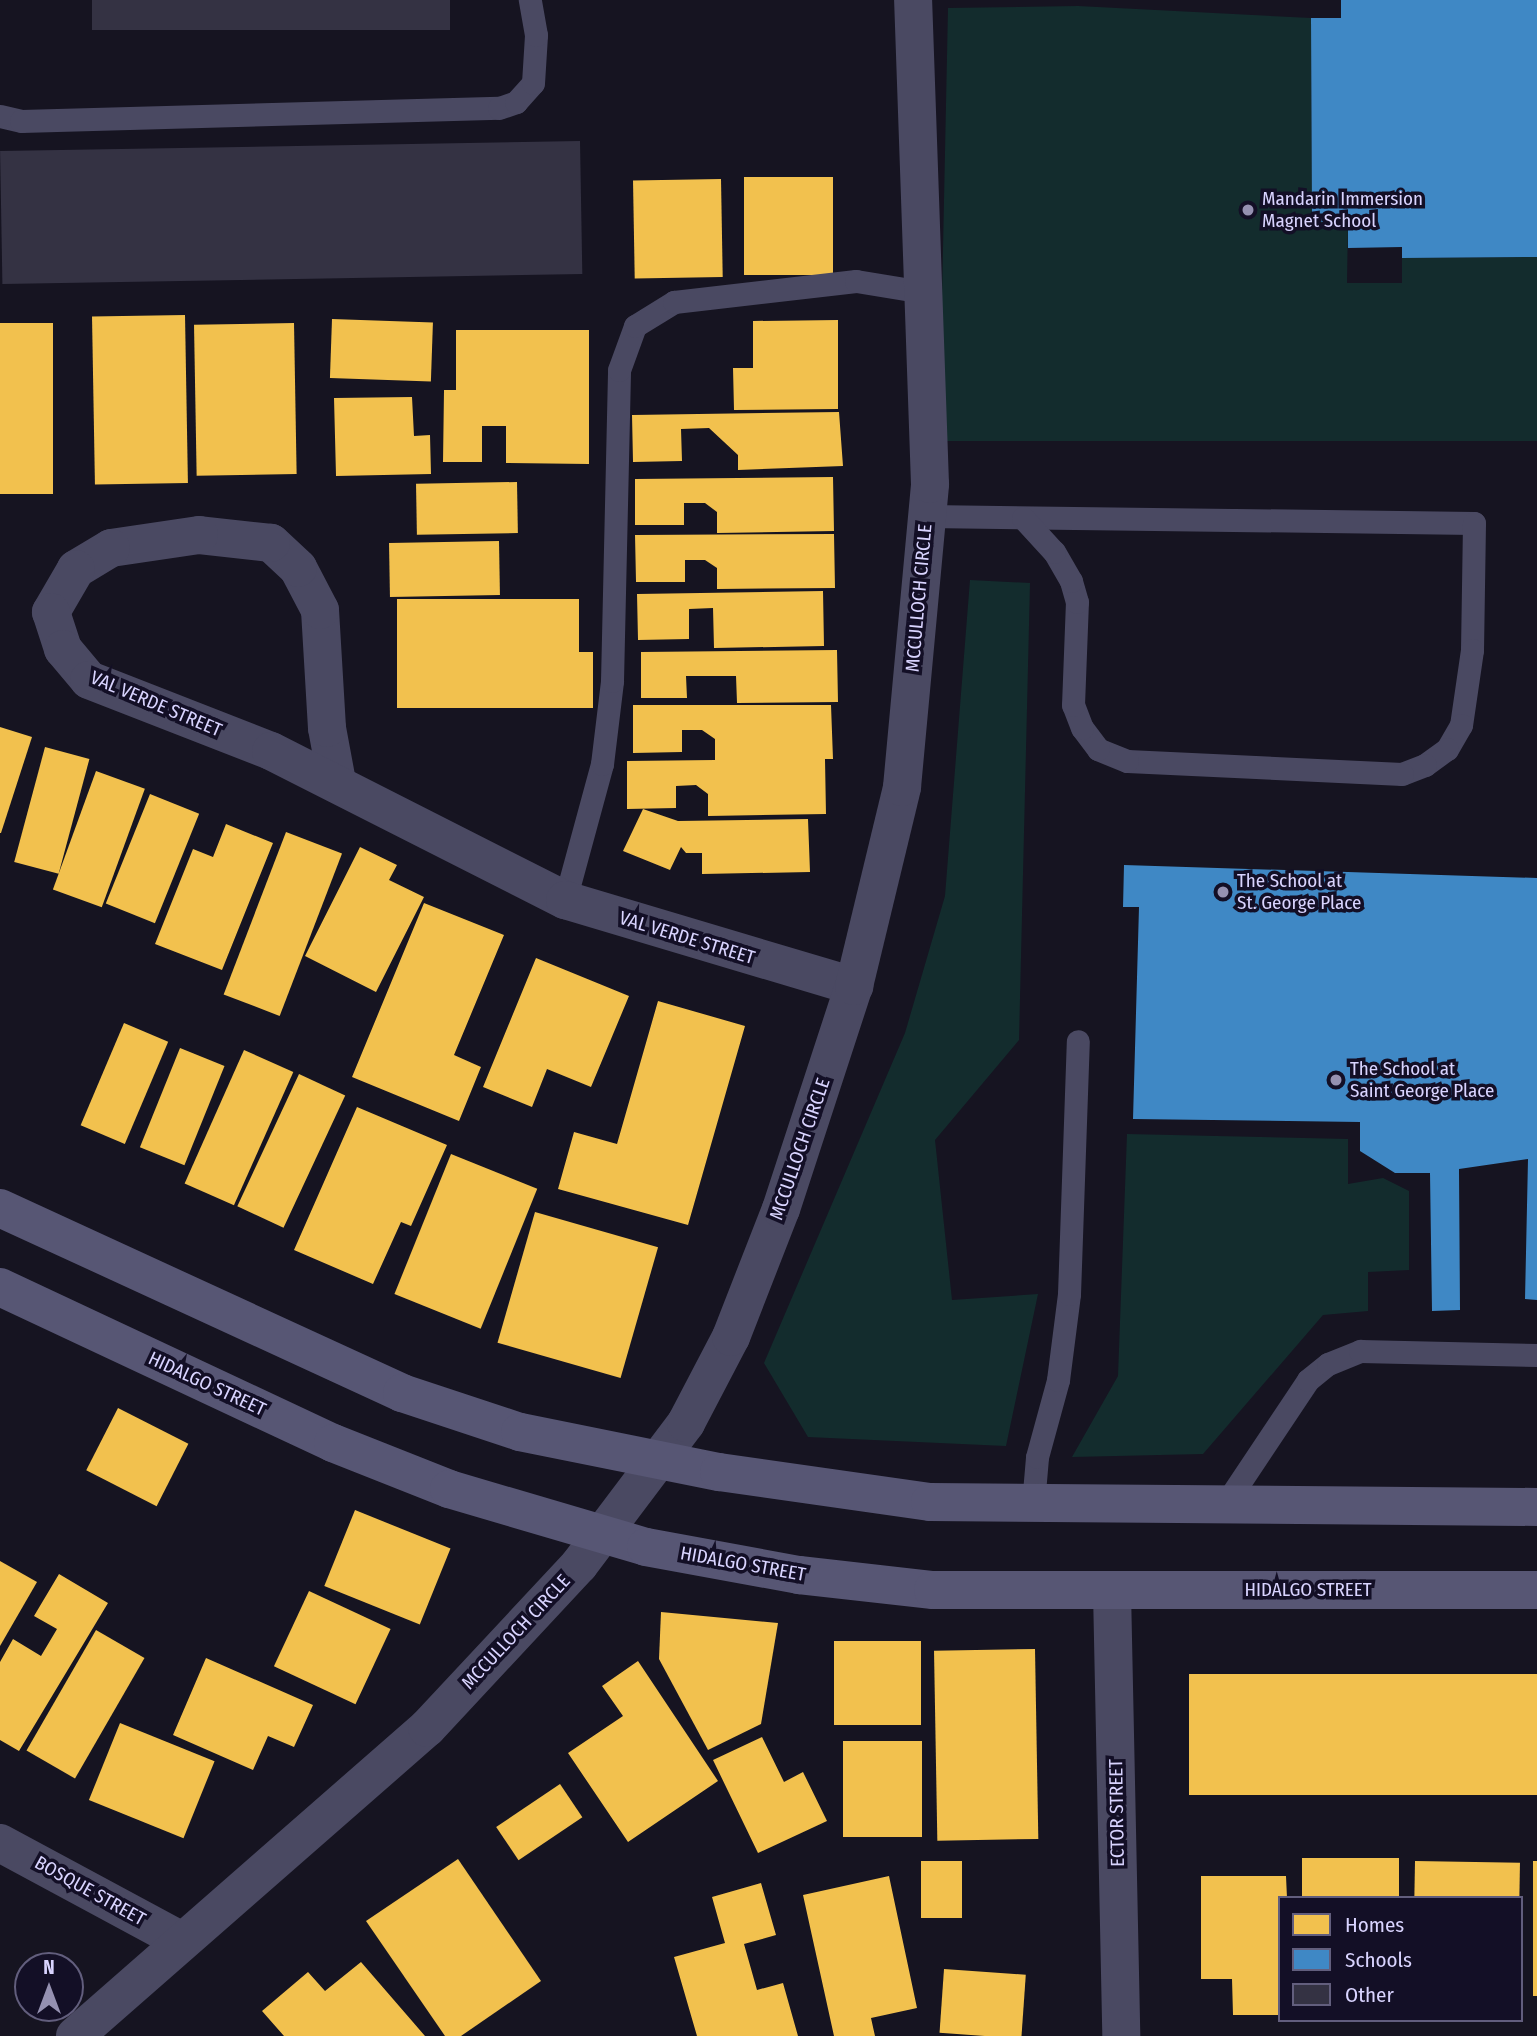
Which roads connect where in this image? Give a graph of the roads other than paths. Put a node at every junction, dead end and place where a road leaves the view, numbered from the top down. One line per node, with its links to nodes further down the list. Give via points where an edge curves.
1 (530, 0): 3 (lane, via 536,35 531,89 516,102 499,108 21,121)
2 (913, 0): 4 (street, MCCULLOCH CIRCLE)
3 (0, 116)
4 (923, 292): 5 (street, MCCULLOCH CIRCLE, via 930,484); 8 (lane, via 856,282 674,302 635,326 618,380 612,681 602,764)
5 (927, 516): 6 (lane); 9 (street, MCCULLOCH CIRCLE, via 902,787)
6 (1023, 518): 6 (lane, via 1054,552 1071,581 1077,602 1073,705 1082,728 1098,749 1127,761 1402,774 1447,749 1461,725 1472,650 1474,523)
7 (337, 782): 7 (street, VAL VERDE STREET, via 327,728 320,610 298,568 271,543 200,536 111,548 76,569 51,612 63,649 89,680 271,751); 8 (street, VAL VERDE STREET)
8 (565, 900): 9 (street, VAL VERDE STREET)
9 (854, 986): 14 (street, MCCULLOCH CIRCLE, via 781,1209 731,1337 685,1423)
10 (1078, 1041): 15 (lane, via 1069,1294 1058,1380 1037,1457)
11 (0, 1208): 14 (street, via 402,1392 520,1432)
12 (0, 1287): 18 (street, HIDALGO STREET, via 333,1443 449,1489)
13 (1537, 1355): 16 (lane, via 1360,1351 1328,1364 1308,1380)
14 (659, 1458): 15 (street, via 747,1477 930,1502); 18 (street, MCCULLOCH CIRCLE)
15 (1032, 1504): 16 (street)
16 (1224, 1506): 17 (street)
17 (1537, 1507)
18 (601, 1533): 20 (street, HIDALGO STREET, via 646,1547 799,1575 933,1590); 22 (street, MCCULLOCH CIRCLE, via 562,1584 427,1728)
19 (1537, 1590): 20 (street, HIDALGO STREET)
20 (1112, 1591): 24 (street, ECTOR STREET)
21 (0, 1843): 22 (street, BOSQUE STREET)
22 (180, 1940): 23 (street, MCCULLOCH CIRCLE)
23 (75, 2036)
24 (1121, 2036)

